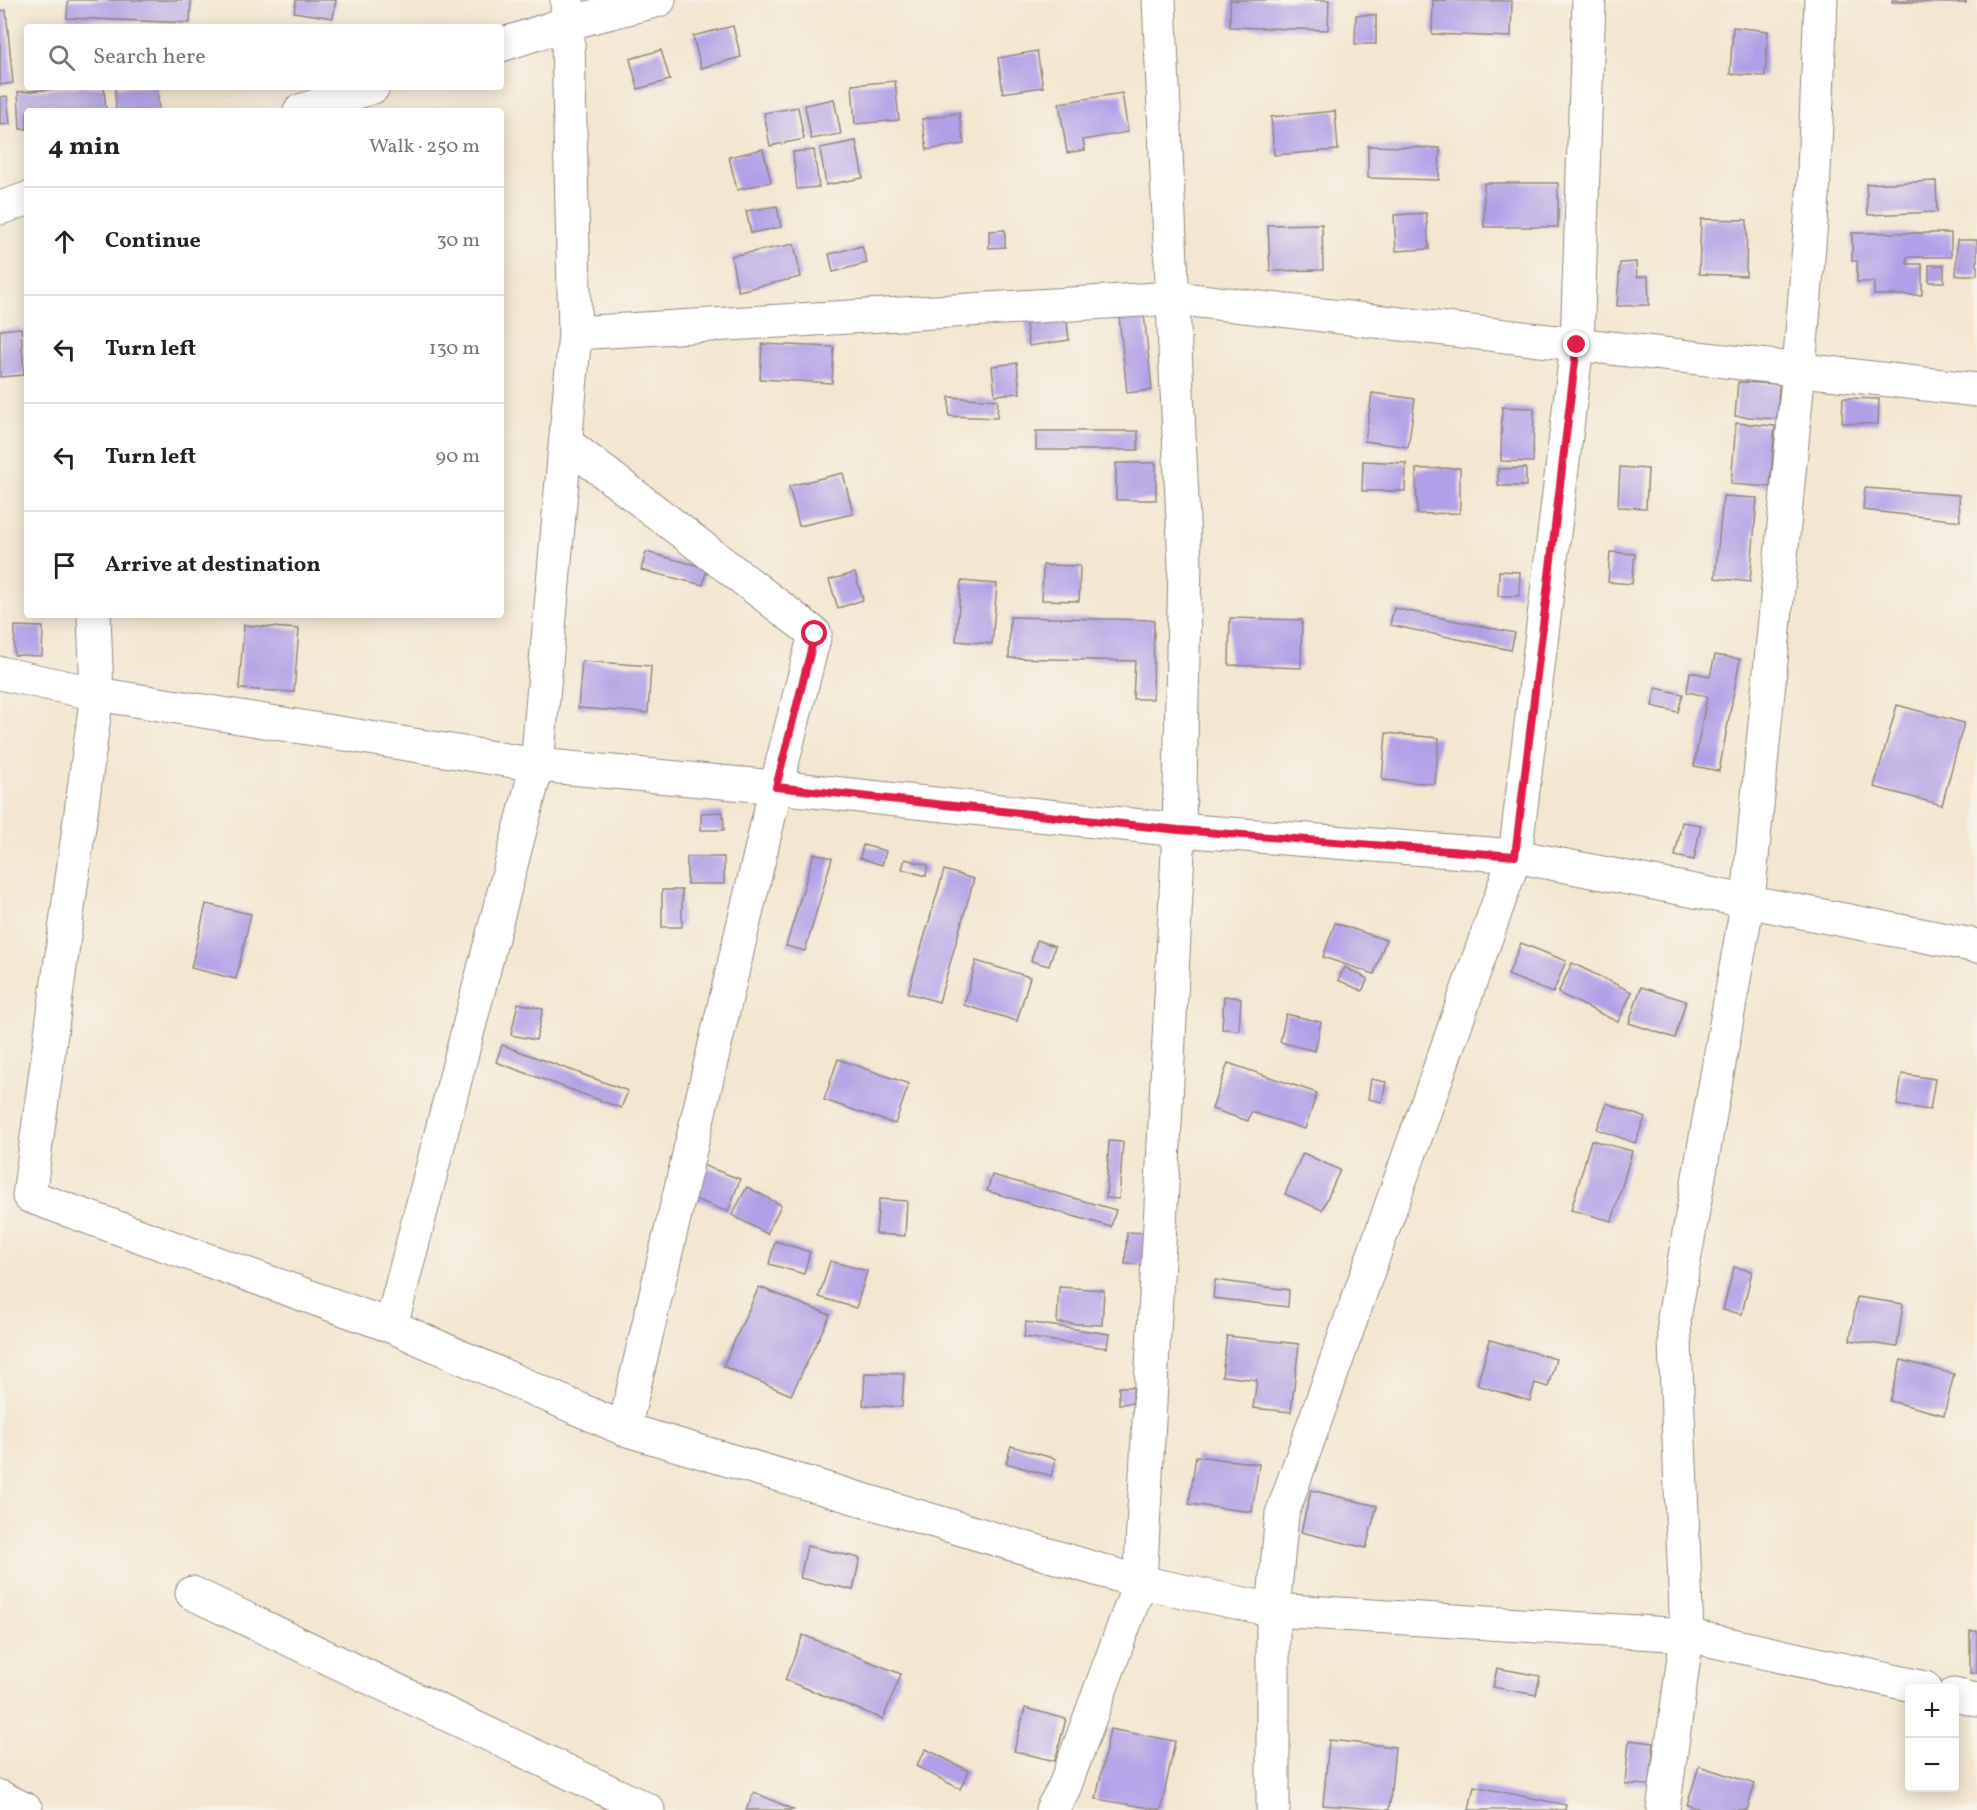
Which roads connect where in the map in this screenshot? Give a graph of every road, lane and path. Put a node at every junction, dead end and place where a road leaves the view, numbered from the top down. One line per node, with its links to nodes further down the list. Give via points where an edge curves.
1 (659, 0): 5 (street)
2 (1159, 0): 11 (street)
3 (1589, 0): 13 (street)
4 (1821, 0): 14 (street, via 1814,196)
5 (567, 11): 6 (street); 12 (street)
6 (504, 43)
7 (364, 90): 8 (street)
8 (309, 108)
9 (24, 201): 10 (street)
10 (0, 208)
11 (1174, 298): 12 (street); 13 (street); 22 (street, via 1185,565)
12 (575, 333): 16 (street)
13 (1577, 345): 14 (street); 23 (street)
14 (1799, 369): 15 (street); 24 (street)
15 (1977, 390)
16 (566, 443): 20 (street); 21 (street, via 815,634)
17 (94, 618): 19 (street)
18 (0, 673): 19 (street)
19 (97, 694): 20 (street); 26 (street, via 29,1196)
20 (537, 765): 21 (street); 26 (street)
21 (776, 787): 22 (street); 27 (street)
22 (1179, 830): 23 (street); 28 (street)
23 (1515, 856): 24 (street); 30 (street, via 1282,1514)
24 (1748, 900): 25 (street); 31 (street, via 1674,1318)
25 (1977, 946)
26 (391, 1326): 27 (street)
27 (624, 1429): 28 (street)
28 (1140, 1582): 30 (street); 38 (street, via 1064,1788)
29 (192, 1593): 37 (street)
30 (1273, 1610): 31 (street); 39 (street)
31 (1687, 1635): 32 (street); 40 (street)
32 (1905, 1684)
33 (1959, 1696): 34 (street)
34 (1977, 1700)
35 (0, 1797): 36 (street)
36 (26, 1810)
37 (648, 1810)
38 (1052, 1810)
39 (1273, 1810)
40 (1663, 1810)

